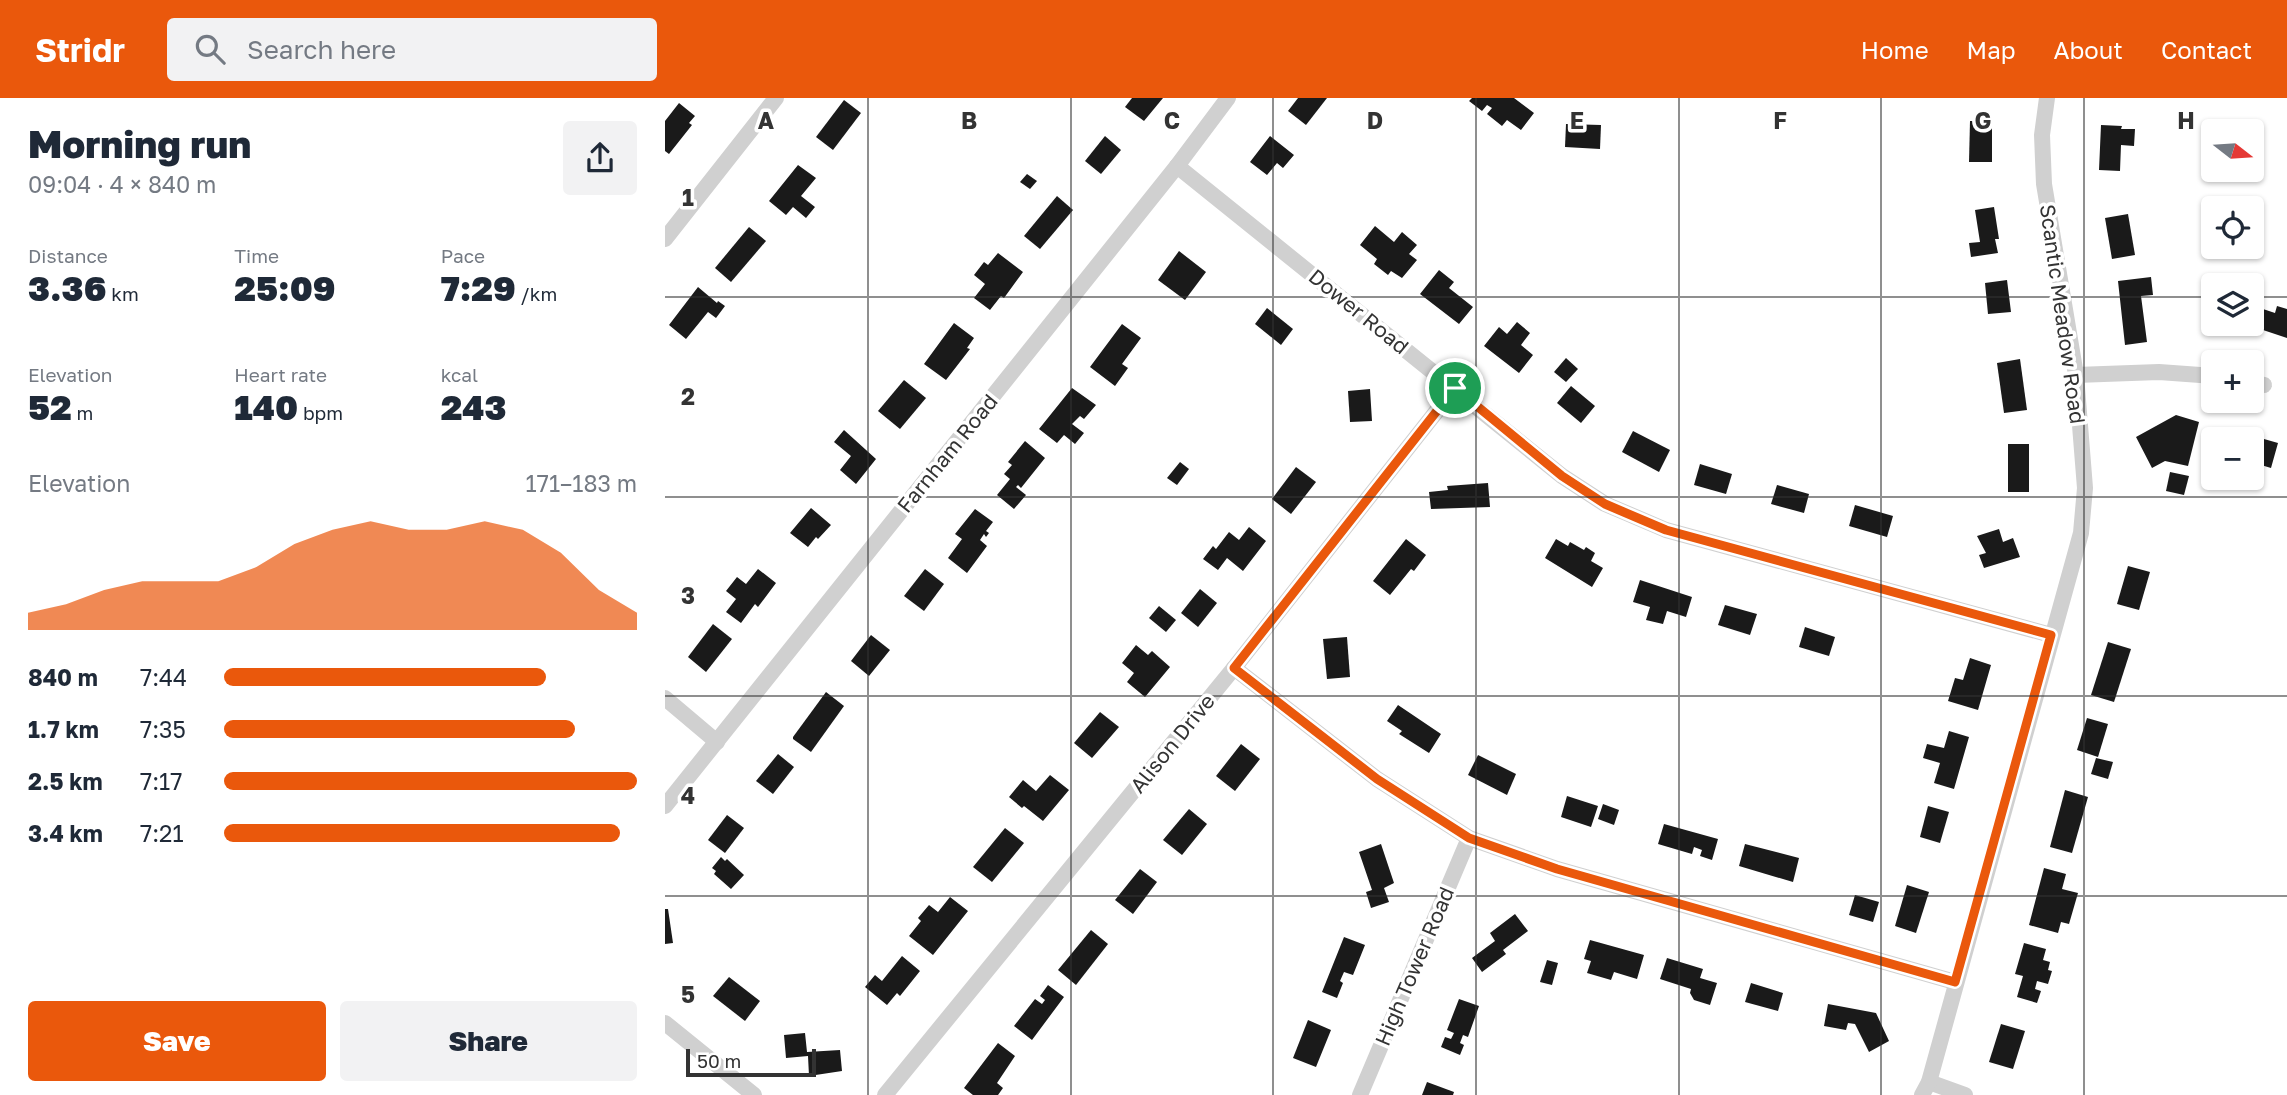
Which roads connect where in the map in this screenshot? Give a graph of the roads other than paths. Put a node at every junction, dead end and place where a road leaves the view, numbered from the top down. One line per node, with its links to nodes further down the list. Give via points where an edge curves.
1 (776, 98): 5 (street)
2 (1228, 98): 4 (street, Farnham Road)
3 (2047, 98): 7 (street, Scantic Meadow Road, via 2042,135 2044,184)
4 (1177, 166): 8 (street, Dower Road); 12 (street, Farnham Road)
5 (665, 239)
6 (2201, 375): 7 (street)
7 (2076, 376): 9 (street, Scantic Meadow Road, via 2085,488 2081,533)
8 (1455, 388): 9 (street, Dower Road, via 1562,476 1605,504 1666,530); 10 (street, Alison Drive)
9 (2051, 635): 15 (street, Scantic Meadow Road)
10 (1234, 668): 14 (street, via 1377,779); 19 (street, Alison Drive)
11 (665, 698): 12 (street)
12 (717, 742): 13 (street, Farnham Road)
13 (665, 807)
14 (1469, 838): 15 (street, via 1557,869); 20 (street, High Tower Road)
15 (1955, 982): 17 (street, Scantic Meadow Road)
16 (665, 1023): 18 (street)
17 (1925, 1088): 21 (street)
18 (754, 1095)
19 (885, 1095)
20 (1360, 1095)
21 (1965, 1095)

